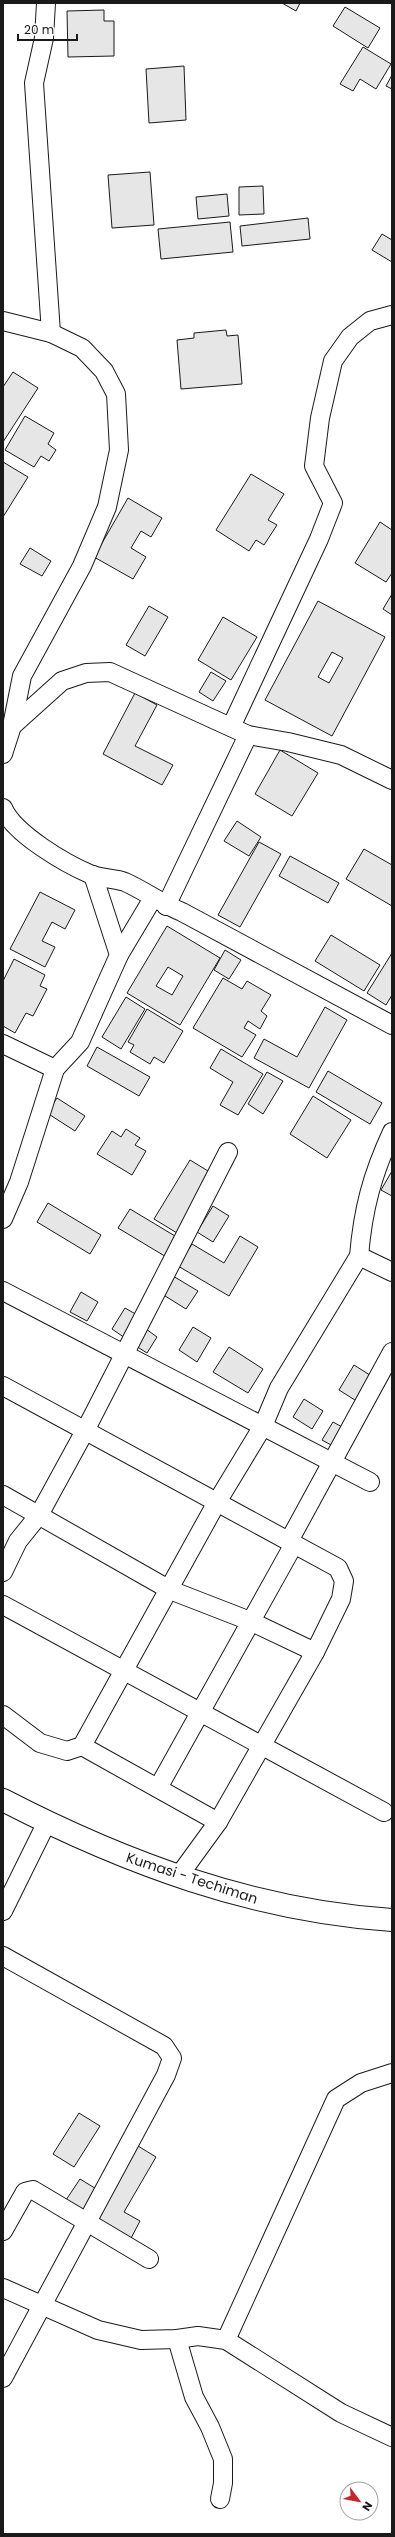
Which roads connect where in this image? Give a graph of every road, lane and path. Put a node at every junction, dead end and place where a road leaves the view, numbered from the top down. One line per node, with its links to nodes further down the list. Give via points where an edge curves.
1 (46, 3): 4 (street, via 44,38 34,83)
2 (392, 315): 6 (street, via 370,321 350,337 333,361 320,418 314,466 334,503)
3 (3, 321): 4 (street)
4 (51, 333): 5 (street, via 82,348 104,371 116,394 119,450 107,507 82,566 22,676)
5 (12, 726): 6 (street, via 62,681 86,673 110,672); 8 (street)
6 (231, 727): 7 (street)
7 (248, 735): 9 (street, via 342,755); 12 (street)
8 (3, 754)
9 (392, 780)
10 (3, 808): 11 (street, via 6,816 44,850)
11 (93, 875): 12 (street, via 124,882); 13 (street)
12 (159, 902): 13 (street); 14 (street)
13 (119, 955): 16 (street, via 80,1042)
14 (392, 1025)
15 (3, 1044): 16 (street)
16 (55, 1069): 19 (street, via 19,1182)
17 (392, 1132): 20 (street, via 375,1169 362,1223)
18 (228, 1152): 24 (street)
19 (3, 1219)
20 (359, 1256): 21 (street); 26 (street, via 279,1388)
21 (392, 1272)
22 (3, 1291): 24 (street)
23 (392, 1352): 28 (street)
24 (124, 1353): 26 (street); 27 (street)
25 (3, 1386): 27 (street)
26 (264, 1426): 28 (street); 31 (street)
27 (86, 1430): 31 (street); 32 (street)
28 (332, 1462): 29 (street); 33 (street)
29 (370, 1482)
30 (3, 1495): 32 (street)
31 (217, 1502): 33 (street); 35 (street)
32 (39, 1515): 34 (street, via 18,1541); 35 (street)
33 (292, 1543): 37 (street); 38 (street, via 338,1568 344,1581 341,1599)
34 (3, 1572)
35 (170, 1590): 37 (street); 39 (street)
36 (3, 1605): 39 (street)
37 (250, 1621): 38 (street); 40 (street)
38 (315, 1652): 42 (street)
39 (124, 1670): 40 (street); 43 (street)
40 (201, 1712): 42 (street); 44 (street)
41 (3, 1715): 43 (street, via 40,1743 67,1751)
42 (262, 1744): 46 (street); 48 (street)
43 (82, 1746): 44 (street)
44 (158, 1788): 48 (street)
45 (3, 1800): 47 (highway, Kumasi - Techiman)
46 (384, 1812)
47 (46, 1822): 49 (highway, Kumasi - Techiman, via 129,1859); 50 (street)
48 (218, 1822): 49 (street)
49 (178, 1877): 51 (highway, Kumasi - Techiman, via 263,1901)
50 (3, 1911)
51 (392, 1920)
52 (3, 1956): 54 (street, via 164,2046 172,2058 166,2076)
53 (392, 2073): 60 (street, via 361,2083 336,2099)
54 (86, 2223): 55 (street, via 32,2190 25,2192); 56 (street); 58 (street)
55 (3, 2231)
56 (148, 2258)
57 (3, 2288): 58 (street)
58 (40, 2306): 59 (street, via 98,2330 141,2340); 61 (street)
59 (177, 2339): 60 (street, via 198,2336); 63 (street, via 194,2397 223,2459)
60 (226, 2340): 62 (street, via 341,2414)
61 (3, 2378)
62 (392, 2437)
63 (220, 2499)

